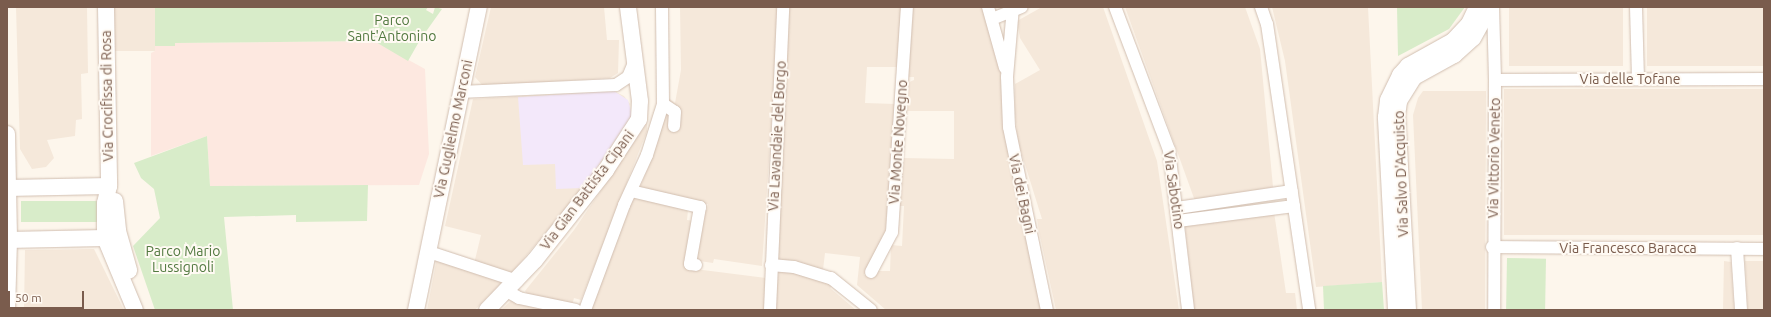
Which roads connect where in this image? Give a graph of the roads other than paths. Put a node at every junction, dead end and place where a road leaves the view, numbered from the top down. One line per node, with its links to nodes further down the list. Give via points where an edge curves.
1 (106, 7): 24 (street, Via Crocifissa di Rosa)
2 (479, 7): 20 (street, Via Guglielmo Marconi)
3 (628, 7): 15 (street, Via Gian Battista Cipani)
4 (662, 7): 21 (street)
5 (783, 7): 39 (street, Via Lavandaie del Borgo)
6 (907, 7): 41 (street, Via Monte Novegno, via 892,232 881,259)
7 (988, 7): 14 (street, Via dei Bagni)
8 (1115, 7): 30 (street, Via Sabotino, via 1169,150)
9 (1262, 7): 27 (street, via 1267,24)
10 (1477, 7): 55 (street, Via Salvo D'Acquisto, via 1469,24 1453,41 1408,66 1398,79 1388,100 1386,117)
11 (1492, 7): 19 (street, Via Vittorio Veneto); 56 (street, Via Salvo D'Acquisto, via 1474,38 1454,55 1414,77 1399,101 1397,116)
12 (1636, 7): 17 (street)
13 (1016, 9): 14 (street, Via dei Bagni); 16 (street, Via dei Bagni)
14 (992, 19): 16 (street, Via dei Bagni)
15 (634, 63): 20 (street, via 628,76 616,85); 42 (street, Via Gian Battista Cipani, via 640,111 633,130 601,176)
16 (1007, 77): 52 (street, Via dei Bagni, via 1013,152)
17 (1638, 79): 18 (street, Via delle Tofane); 19 (street, Via delle Tofane)
18 (1764, 79)
19 (1495, 80): 34 (street, Via Vittorio Veneto)
20 (460, 92): 38 (street, Via Guglielmo Marconi)
21 (663, 104): 22 (street, via 675,112); 26 (street, via 647,154)
22 (674, 126)
23 (7, 134): 25 (street)
24 (109, 186): 25 (street); 28 (street); 32 (street, Via Crocifissa di Rosa, via 105,203)
25 (8, 188): 33 (street)
26 (631, 191): 40 (street, via 700,207); 49 (street)
27 (1292, 192): 29 (street); 30 (street)
28 (115, 201): 37 (street)
29 (1294, 206): 31 (street); 54 (street)
30 (1177, 208): 31 (street, Via Sabotino)
31 (1178, 221): 53 (street, Via Sabotino)
32 (105, 238): 33 (street); 37 (street); 44 (street)
33 (8, 240): 43 (street)
34 (1492, 247): 35 (street, Via Francesco Baracca); 57 (street, Via Vittorio Veneto)
35 (1737, 248): 36 (street, Via Francesco Baracca); 58 (street)
36 (1764, 249)
37 (123, 252): 45 (street)
38 (429, 252): 42 (street); 46 (street, Via Guglielmo Marconi)
39 (771, 265): 50 (street, Via Lavandaie del Borgo); 51 (street, via 794,267 830,278)
40 (692, 266)
41 (871, 272)
42 (512, 286): 47 (street, Via Gian Battista Cipani); 48 (street, via 519,298)
43 (7, 310)
44 (135, 310)
45 (145, 310)
46 (416, 310)
47 (488, 310)
48 (576, 310)
49 (585, 310)
50 (770, 310)
51 (871, 310)
52 (1047, 310)
53 (1188, 310)
54 (1309, 310)
55 (1396, 310)
56 (1408, 310)
57 (1494, 310)
58 (1741, 310)

